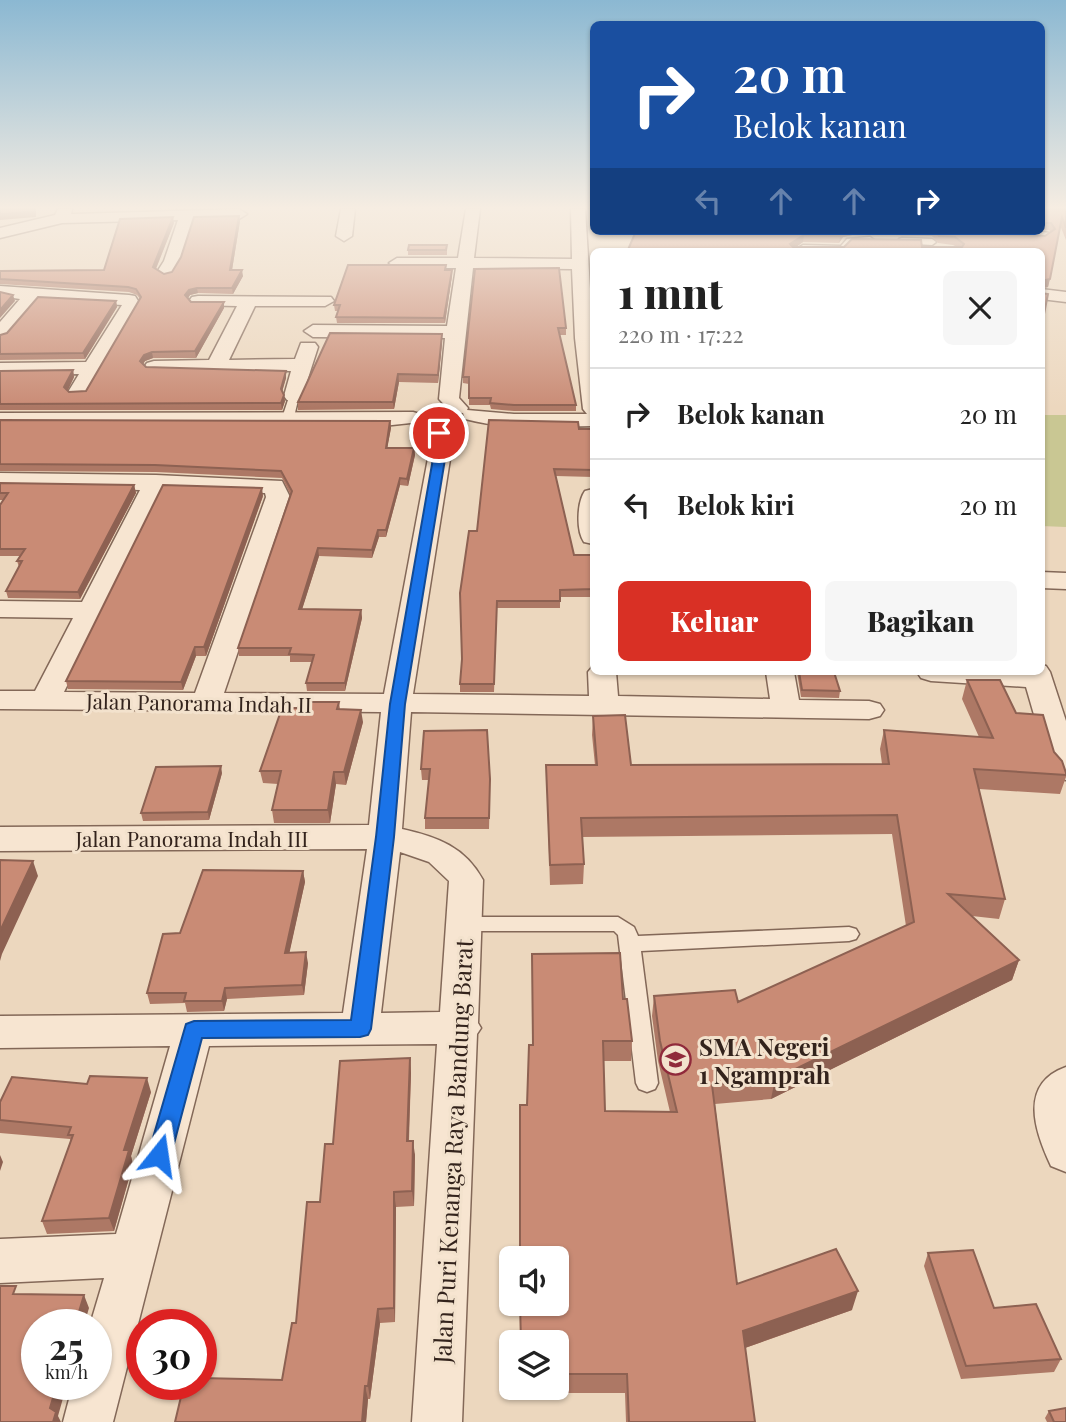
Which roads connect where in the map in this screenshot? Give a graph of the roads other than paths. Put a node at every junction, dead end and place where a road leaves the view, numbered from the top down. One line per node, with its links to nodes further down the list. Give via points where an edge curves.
1 (462, 275): 10 (street)
2 (581, 275): 17 (street)
3 (0, 290): 5 (street)
4 (1045, 294): 6 (street)
5 (33, 295): 11 (street); 15 (street, via 129,300 131,304)
6 (1066, 295)
7 (198, 301): 8 (street)
8 (249, 301): 9 (street, via 328,293); 13 (street)
9 (313, 331): 10 (street); 12 (street)
10 (455, 332): 23 (street)
11 (0, 334)
12 (302, 365): 13 (street); 19 (street)
13 (216, 366): 14 (street)
14 (154, 367)
15 (92, 368): 16 (street); 18 (street)
16 (0, 369)
17 (590, 385)
18 (78, 392)
19 (294, 396): 22 (lane)
20 (0, 419): 22 (street)
21 (590, 420): 23 (street)
22 (287, 421): 23 (street, via 414,421 428,432)
23 (452, 422): 38 (street)
24 (8, 480): 25 (street); 26 (street)
25 (156, 482): 30 (street); 37 (street, via 267,484 276,489 278,497)
26 (0, 507)
27 (1045, 580): 28 (street)
28 (1066, 581)
29 (0, 609): 30 (street)
30 (88, 610): 36 (street)
31 (602, 675): 39 (street)
32 (780, 675): 40 (street)
33 (1010, 675): 34 (street)
34 (1037, 676): 42 (street)
35 (0, 700): 36 (street, Jalan Panorama Indah II)
36 (45, 700): 37 (street, Jalan Panorama Indah II)
37 (207, 701): 38 (street, Jalan Panorama Indah II)
38 (397, 704): 39 (street, Jalan Panorama Indah II); 43 (street)
39 (604, 705): 40 (street, Jalan Panorama Indah II)
40 (786, 708): 41 (street, Jalan Panorama Indah II)
41 (869, 710)
42 (1066, 770)
43 (385, 837): 44 (street, Jalan Panorama Indah III); 45 (street, Jalan Panorama Indah III, via 431,848 455,862); 50 (street)
44 (0, 839)
45 (467, 880): 46 (street, Jalan Puri Kenanga Raya Bandung Barat)
46 (465, 924): 48 (lane, via 606,922 627,932); 49 (street, Jalan Puri Kenanga Raya Bandung Barat)
47 (849, 934): 48 (lane)
48 (630, 944): 53 (lane)
49 (461, 1028): 50 (street); 59 (street, Jalan Puri Kenanga Raya Bandung Barat)
50 (360, 1029): 51 (street)
51 (194, 1030): 52 (street); 56 (street)
52 (0, 1032)
53 (647, 1083)
54 (1066, 1084): 55 (street, via 1053,1105)
55 (1066, 1153)
56 (132, 1255): 57 (street); 58 (street)
57 (0, 1261)
58 (88, 1422)
59 (437, 1422)

